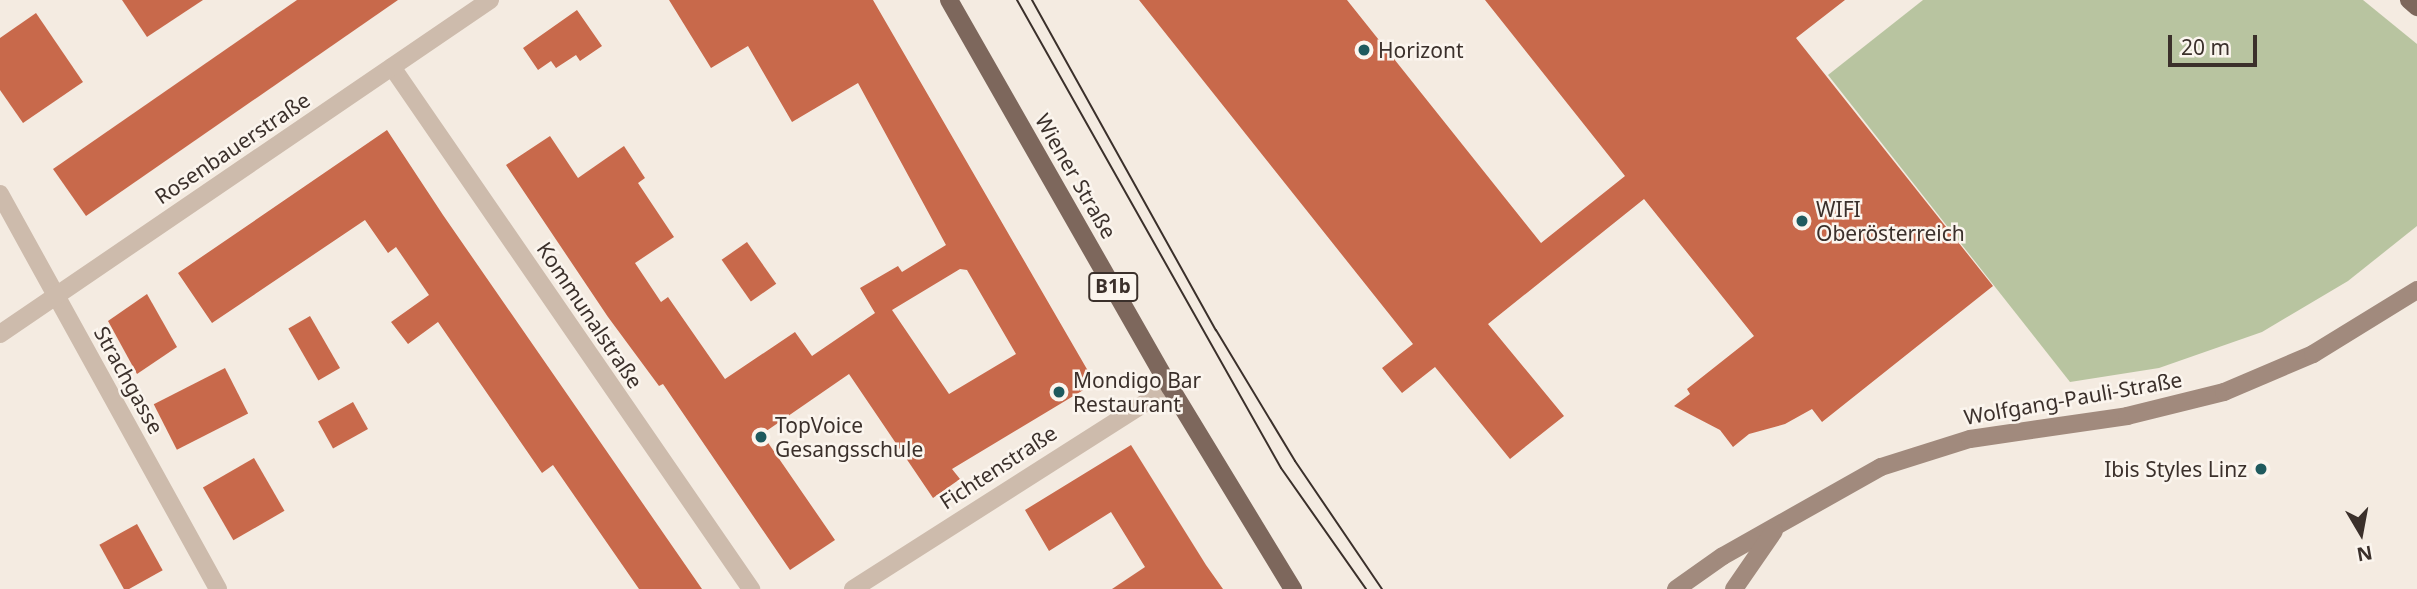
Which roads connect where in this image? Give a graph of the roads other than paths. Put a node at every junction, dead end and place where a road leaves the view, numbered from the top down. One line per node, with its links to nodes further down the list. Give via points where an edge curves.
1 (490, 0): 5 (street, Rosenbauerstraße)
2 (949, 0): 10 (main road, Wiener Straße / B1b)
3 (2409, 0): 4 (main road)
4 (2417, 7)
5 (392, 67): 8 (street, Rosenbauerstraße); 14 (street, Kommunalstraße)
6 (0, 194): 8 (street, Strachgasse)
7 (2417, 290): 11 (main road, Wolfgang-Pauli-Straße, via 2313,354 2224,392 2127,416 1922,450 1842,485)
8 (57, 296): 9 (street, Rosenbauerstraße); 13 (street, Strachgasse)
9 (0, 334)
10 (1170, 387): 15 (street, Fichtenstraße); 16 (main road, Wiener Straße / B1b)
11 (1774, 531): 12 (main road, Wolfgang-Pauli-Straße); 17 (main road, Wolfgang-Pauli-Straße, via 1723,556)
12 (1735, 587)
13 (218, 589)
14 (751, 589)
15 (853, 589)
16 (1293, 589)
17 (1676, 589)

